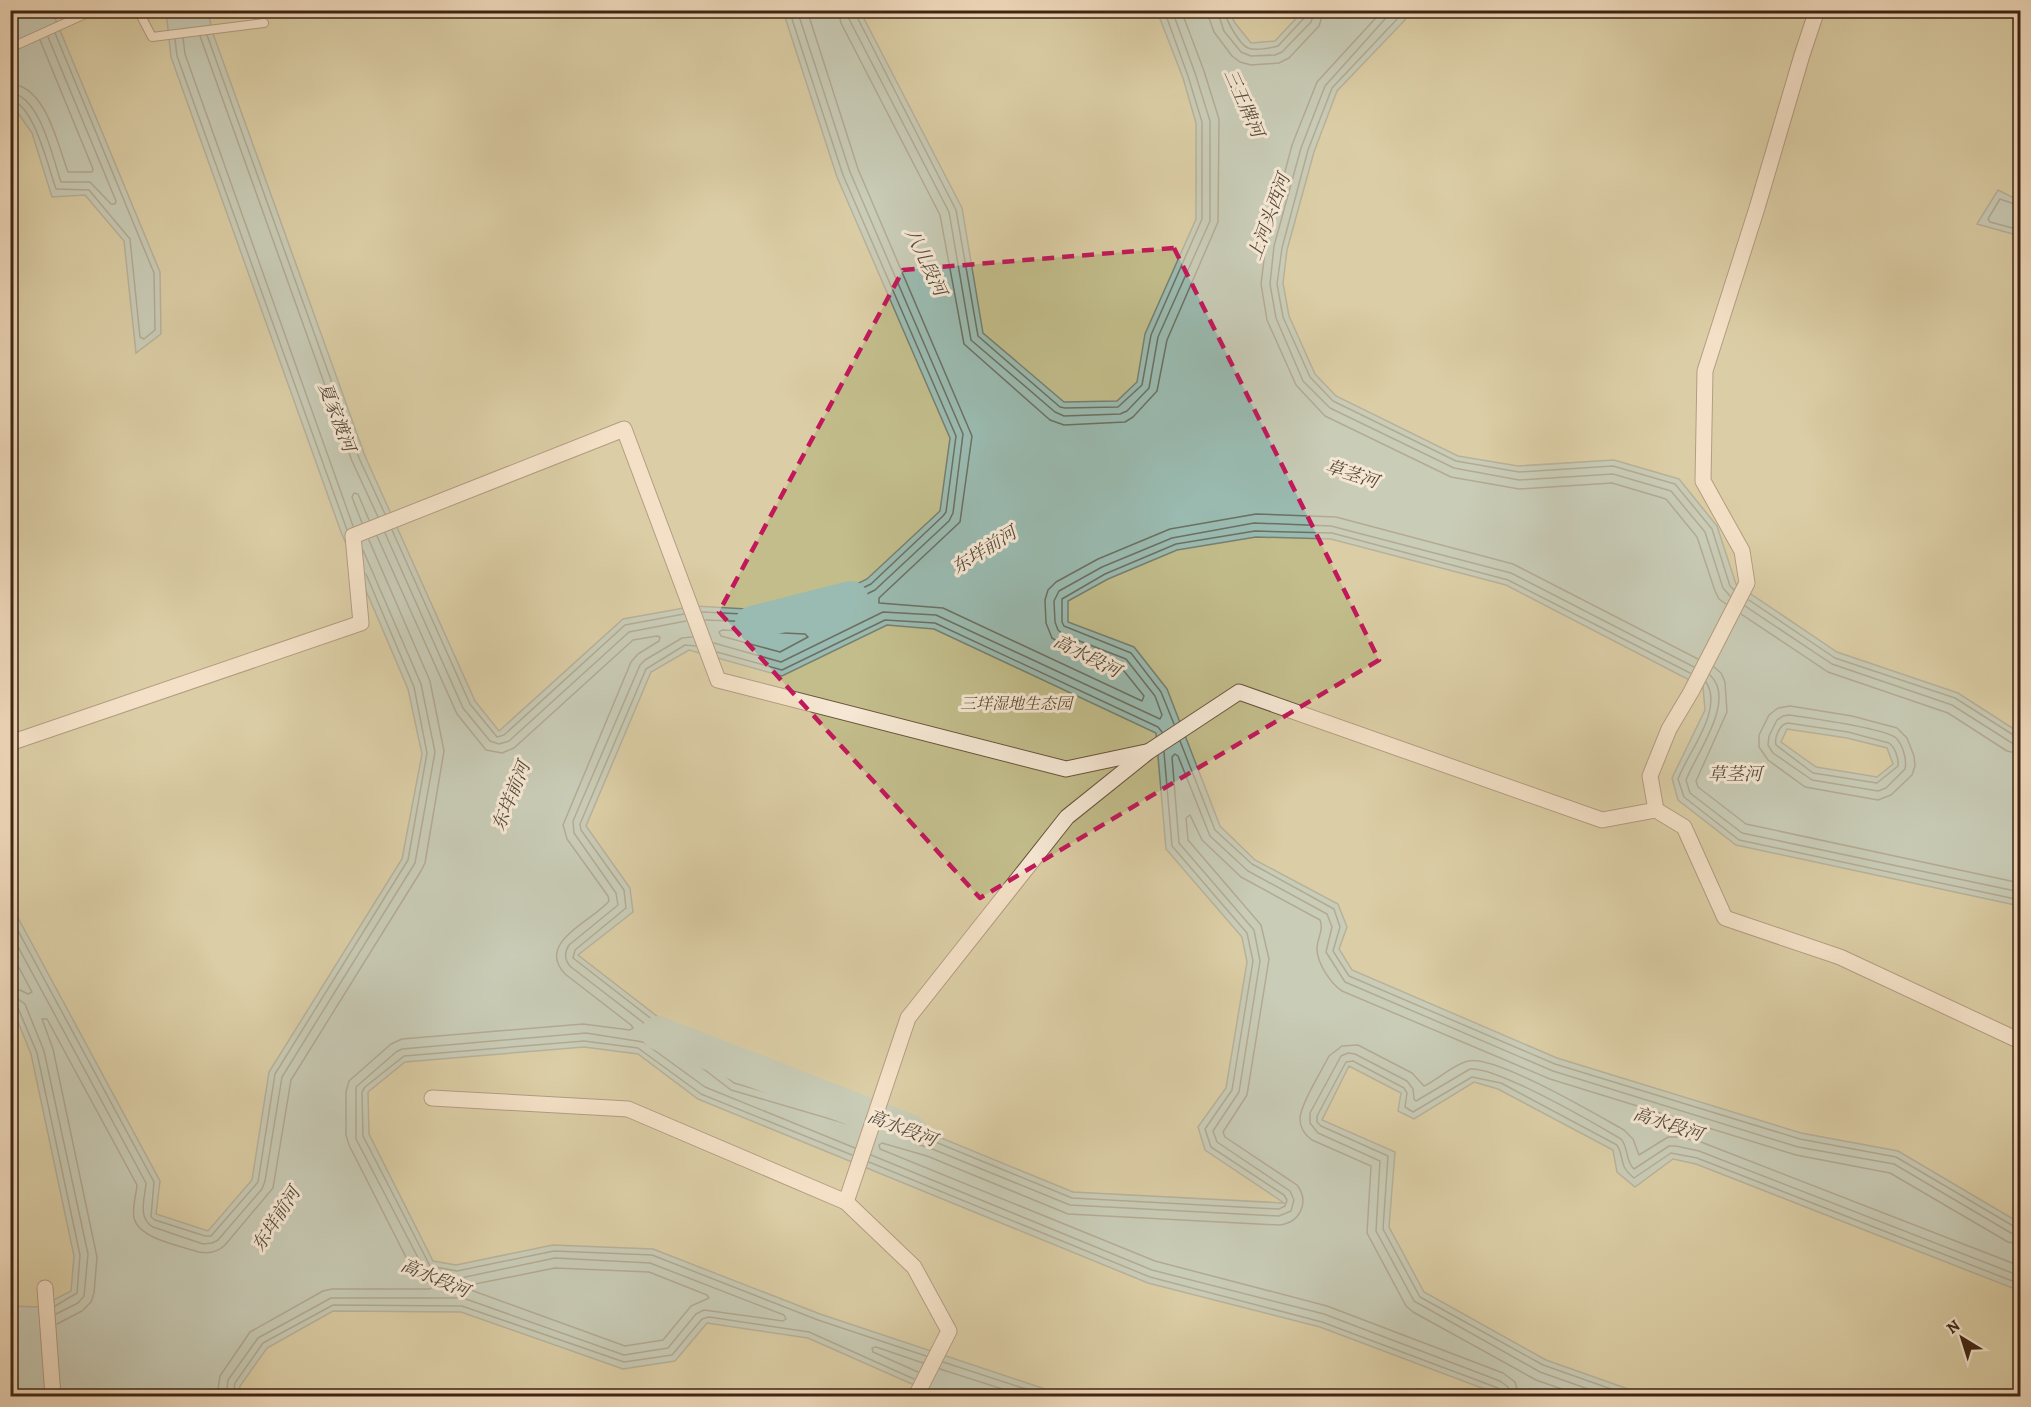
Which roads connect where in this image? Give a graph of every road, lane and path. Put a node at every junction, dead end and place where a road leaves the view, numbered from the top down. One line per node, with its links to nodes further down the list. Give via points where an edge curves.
1 (94, 10): 5 (lane)
2 (138, 10): 4 (lane, via 153,37)
3 (1817, 10): 8 (street, via 1705,371 1703,481 1742,551 1747,582 1669,729 1650,776)
4 (264, 23)
5 (10, 48)
6 (11, 743): 7 (street, via 362,623 353,536 624,429 718,680 1066,769)
7 (1148, 752): 8 (street, via 1239,692 1602,820); 11 (street, via 1067,817 908,1018)
8 (1656, 810): 9 (street, via 1684,827 1725,918 1840,957)
9 (2020, 1041)
10 (432, 1098): 11 (street, via 628,1109)
11 (846, 1202): 14 (street, via 914,1267 949,1331)
12 (46, 1296): 13 (street)
13 (53, 1396)
14 (916, 1396)

